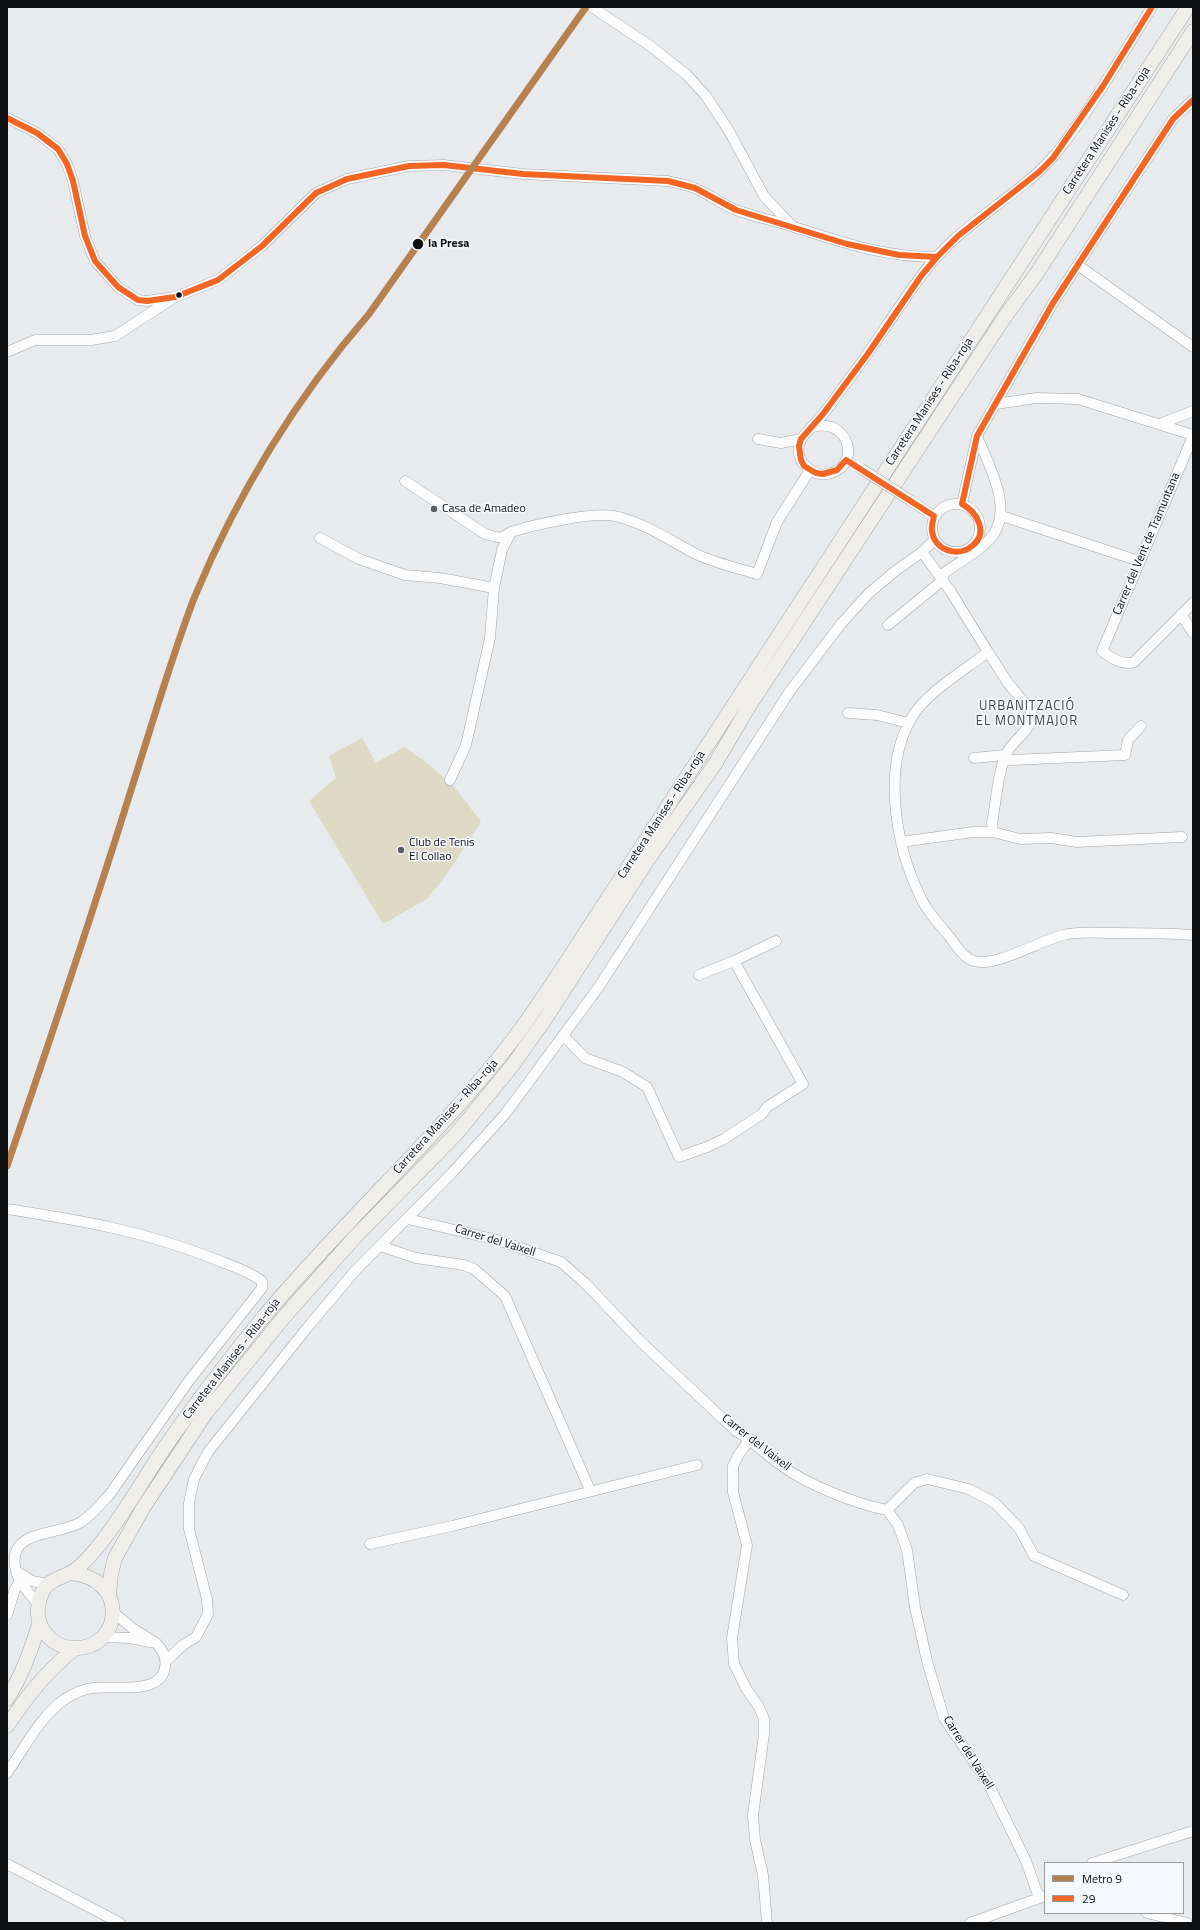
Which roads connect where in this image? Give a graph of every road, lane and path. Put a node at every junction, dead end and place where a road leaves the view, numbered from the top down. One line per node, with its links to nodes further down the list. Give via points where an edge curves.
1 (1152, 7): 8 (street, via 1103,86 1053,158 958,236)
2 (1188, 7): 62 (main road, Carretera Manises - Riba-roja, via 683,784 520,1029 482,1080 271,1308 184,1420 99,1545)
3 (595, 9): 7 (street, via 649,45 687,75 706,96 744,156 764,196)
4 (1193, 31): 65 (main road, Carretera Manises - Riba-roja, via 1037,273 982,352 748,708 715,764 647,861 546,1018 487,1098 457,1133 355,1237 284,1317 206,1413 143,1508 115,1558)
5 (1193, 100): 9 (street, via 1173,119)
6 (7, 118): 10 (street, via 37,133 58,149 73,181 85,236 93,256 118,287 128,295 143,301)
7 (792, 226): 8 (street, via 880,253); 10 (street, via 733,209 690,186 668,181 524,174 444,165 409,166 348,179 316,193 262,246 218,280)
8 (937, 257): 16 (street)
9 (1078, 266): 11 (street); 13 (street, via 1053,303)
10 (175, 297): 12 (street, via 115,336 91,340 35,340)
11 (1193, 347)
12 (7, 352)
13 (996, 404): 15 (street, via 1036,398 1078,400); 17 (street)
14 (1193, 411): 15 (street)
15 (1160, 424): 18 (street)
16 (813, 427): 20 (street); 21 (street, via 827,425 838,430 847,443)
17 (977, 436): 24 (street); 26 (street, via 1001,499)
18 (1193, 436): 31 (street, Carrer del Vent de Tramuntana)
19 (758, 439): 20 (street, via 781,443)
20 (801, 439): 22 (street, via 801,460)
21 (846, 460): 22 (street, via 842,466 830,473 823,474); 25 (street, bridge)
22 (810, 470): 27 (street, via 777,522 757,574 698,554 618,516 560,521)
23 (405, 481): 27 (street, via 485,534 501,538)
24 (962, 504): 25 (street, via 946,505); 29 (street, via 974,512 979,522 978,539 965,551 956,553 944,549)
25 (934, 516): 29 (street, via 931,532)
26 (1002, 516): 31 (street); 32 (street, via 996,532 989,541 944,573)
27 (511, 532): 33 (street, via 502,550)
28 (320, 538): 33 (street, via 359,558 405,575 440,578)
29 (934, 540): 30 (street)
30 (922, 552): 32 (street); 52 (street, via 868,594 790,691)
31 (1139, 561): 35 (street, Carrer del Vent de Tramuntana, via 1102,651 1123,663 1134,662)
32 (942, 580): 36 (street); 38 (street)
33 (494, 588): 44 (street, via 490,638 478,696 466,745)
34 (1193, 603): 35 (street)
35 (1181, 614): 37 (street)
36 (888, 625)
37 (1193, 633)
38 (988, 652): 40 (street, via 932,695 916,711); 42 (street, via 1033,716 1030,725 1015,740)
39 (848, 713): 40 (street, via 877,715)
40 (909, 723): 47 (street, via 900,749 894,785)
41 (1141, 726): 42 (street, via 1128,740 1125,755 1011,760)
42 (1004, 757): 43 (street); 45 (street, via 992,823)
43 (974, 758)
44 (450, 780)
45 (993, 832): 46 (street, via 1020,839 1051,838 1077,842); 47 (street, via 974,832)
46 (1182, 837)
47 (901, 842): 48 (street, via 919,895 936,921 966,957 975,962 989,962 1062,935)
48 (1191, 935)
49 (776, 941): 50 (street)
50 (734, 961): 51 (street); 52 (street, via 803,1084 767,1107 762,1114 707,1147 679,1157 647,1087 623,1072 585,1058)
51 (699, 975)
52 (564, 1036): 54 (street, via 487,1135)
53 (7, 1209): 61 (street, via 88,1221 126,1230 188,1249 252,1274 262,1281 262,1288 188,1382 110,1494 80,1523 32,1537 21,1543 15,1552)
54 (408, 1218): 55 (street); 56 (street, Carrer del Vaixell, via 497,1240 561,1262 736,1431)
55 (380, 1246): 58 (street, via 416,1258 464,1265 474,1269 505,1296); 74 (street, via 354,1272 220,1435 194,1479 189,1503 190,1530 207,1599 208,1614 196,1637)
56 (750, 1439): 59 (street, Carrer del Vaixell, via 783,1467 829,1491 871,1507); 84 (street, via 733,1466 733,1492 747,1545 732,1638 734,1664 764,1720 753,1816 755,1840 763,1875)
57 (697, 1465): 58 (street)
58 (590, 1490): 60 (street, via 452,1526)
59 (887, 1510): 66 (street, via 914,1483 927,1479 969,1489 995,1503 1019,1528 1034,1556); 81 (street, Carrer del Vaixell, via 898,1525 907,1550 915,1607 927,1661 944,1718 988,1783)
60 (370, 1544)
61 (16, 1571): 63 (street); 64 (street, via 32,1581)
62 (71, 1573): 64 (main road, via 59,1576); 65 (main road, via 86,1574 100,1582)
63 (20, 1582): 67 (street); 69 (street, via 14,1589)
64 (48, 1584): 67 (main road)
65 (109, 1594): 68 (main road)
66 (1123, 1595)
67 (38, 1604): 70 (main road)
68 (113, 1612): 71 (main road, via 110,1626); 72 (street)
69 (7, 1615)
70 (39, 1624): 73 (main road, via 47,1637 59,1646); 75 (main road, via 17,1684)
71 (103, 1637): 72 (street, via 130,1638); 73 (main road, via 90,1646)
72 (156, 1643): 74 (street, via 163,1651)
73 (74, 1649): 76 (main road, via 30,1692)
74 (166, 1661): 77 (street, via 165,1670 159,1680 151,1685 91,1688 65,1700 40,1724)
75 (7, 1700)
76 (7, 1726)
77 (7, 1773)
78 (1193, 1831): 79 (street)
79 (1095, 1862)
80 (7, 1864): 83 (street)
81 (1042, 1897): 85 (street)
82 (1151, 1914): 86 (street)
83 (120, 1923)
84 (767, 1923)
85 (970, 1923)
86 (1187, 1923)

